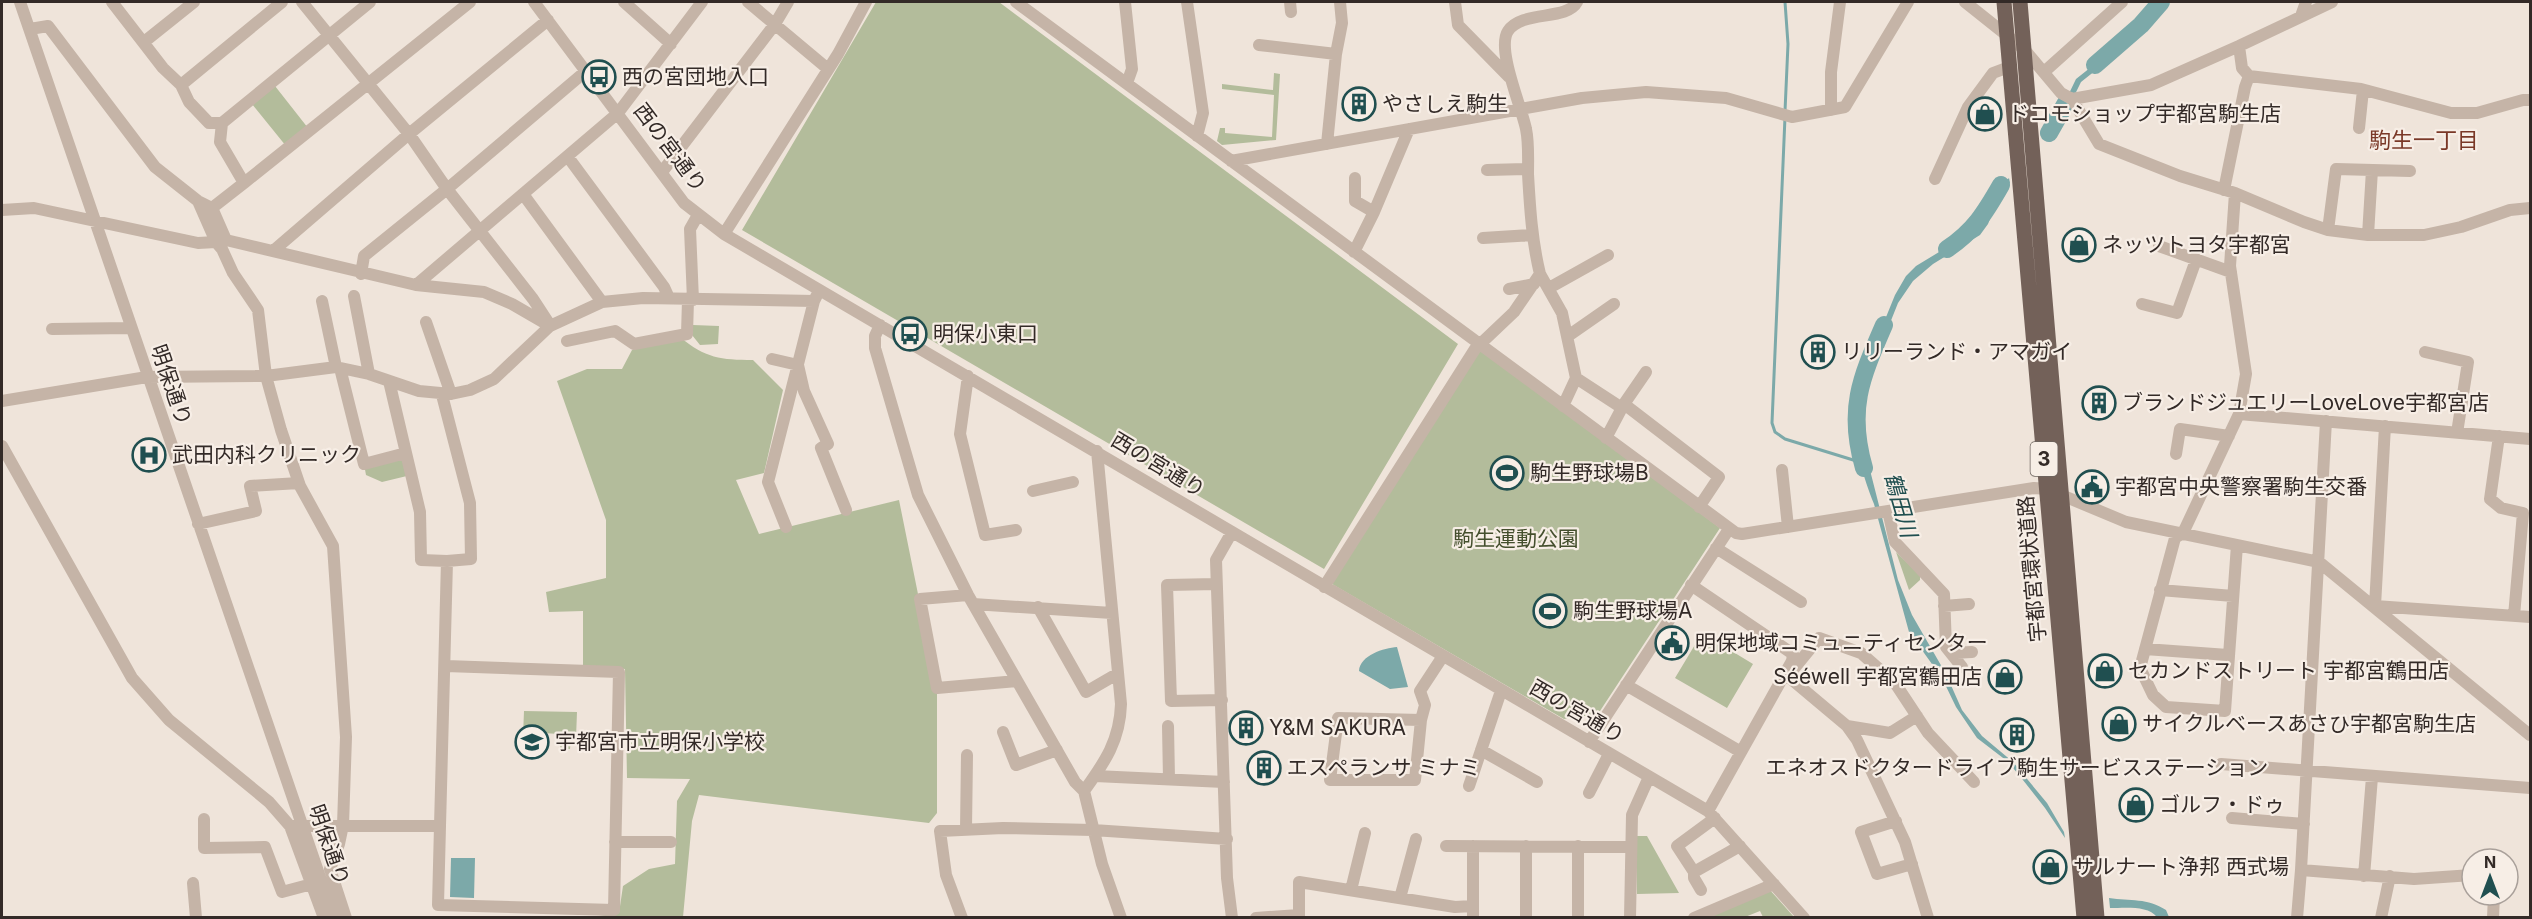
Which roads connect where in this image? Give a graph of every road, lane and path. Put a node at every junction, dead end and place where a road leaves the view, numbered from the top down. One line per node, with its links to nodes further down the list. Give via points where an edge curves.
1 (20, 2): 31 (street, 明保通り)
2 (112, 2): 34 (street)
3 (194, 2): 34 (street)
4 (282, 2): 48 (street)
5 (302, 2): 33 (street)
6 (370, 2): 33 (street)
7 (470, 2): 46 (street)
8 (534, 2): 29 (street, 西の宮通り)
9 (624, 2): 35 (street)
10 (702, 2): 35 (street)
11 (748, 2): 30 (street)
12 (788, 2): 30 (street)
13 (866, 2): 41 (street)
14 (1016, 2): 47 (street)
15 (1125, 2): 47 (street, via 1132,69)
16 (1187, 2): 59 (street, via 1203,112)
17 (1340, 2): 39 (street, via 1342,23)
18 (1455, 2): 45 (street, via 1458,25)
19 (1577, 2): 45 (street, via 1571,9 1520,21 1508,31 1504,41)
20 (1840, 2): 53 (street, via 1831,72)
21 (1908, 2): 53 (street, via 1845,107)
22 (1965, 2): 32 (street)
23 (2004, 2): 32 (main road, 宇都宮環状道路 / 3)
24 (2020, 2): 38 (main road, 宇都宮環状道路 / 3)
25 (2122, 2): 43 (street)
26 (2306, 2): 28 (street)
27 (2332, 2): 28 (street)
28 (2301, 16): 37 (street)
29 (548, 20): 42 (street, 西の宮通り); 58 (street)
30 (775, 24): 41 (street); 67 (street)
31 (30, 29): 74 (street, via 48,26 155,167); 80 (street, 明保通り)
32 (2006, 32): 38 (street); 40 (main road, 宇都宮環状道路 / 3)
33 (330, 35): 46 (street); 55 (street)
34 (144, 42): 48 (street)
35 (671, 44): 54 (street)
36 (1259, 45): 39 (street)
37 (2239, 46): 44 (street, via 2242,68); 50 (street, via 2151,85)
38 (2024, 48): 43 (street); 147 (main road, 宇都宮環状道路 / 3)
39 (1336, 54): 60 (street)
40 (2009, 67): 69 (street, via 1993,73 1968,106); 145 (main road, 宇都宮環状道路 / 3)
41 (828, 69): 83 (street)
42 (586, 71): 54 (street, 西の宮通り); 71 (street)
43 (2044, 72): 50 (street)
44 (2249, 76): 49 (street); 72 (street)
45 (1509, 77): 52 (street)
46 (369, 83): 58 (street); 70 (street)
47 (1127, 83): 59 (street)
48 (181, 85): 55 (street, via 189,102 209,123)
49 (2364, 90): 51 (street, via 2451,113 2477,113); 56 (street)
50 (2066, 96): 72 (street, via 2099,144)
51 (2530, 100)
52 (1520, 109): 53 (street, via 1646,92 1726,98 1787,116); 57 (street); 63 (street, via 1526,130)
53 (1831, 110)
54 (618, 113): 61 (street); 67 (street, 西の宮通り)
55 (222, 123): 70 (street, via 220,142)
56 (2359, 128)
57 (1409, 129): 60 (street); 78 (street)
58 (409, 134): 71 (street); 89 (street)
59 (1197, 135): 62 (street)
60 (1327, 144): 62 (street)
61 (568, 157): 73 (street); 101 (street)
62 (1231, 161): 90 (street)
63 (1528, 169): 64 (street); 84 (street)
64 (1487, 170)
65 (2372, 170): 66 (street); 82 (street, via 2336,169); 85 (street)
66 (2410, 171)
67 (662, 172): 79 (street, 西の宮通り, via 684,203)
68 (1356, 178): 78 (street, via 1355,201)
69 (1935, 179)
70 (244, 183): 75 (street)
71 (447, 189): 81 (street); 94 (street, via 364,256)
72 (2229, 192): 82 (street); 93 (street)
73 (523, 194): 81 (street); 104 (street)
74 (198, 201): 75 (street); 87 (street)
75 (212, 208): 89 (street, via 226,240)
76 (2530, 208): 85 (street, via 2424,235)
77 (2, 210): 80 (street, via 34,208)
78 (1374, 212): 90 (street)
79 (698, 215): 83 (street, 西の宮通り); 102 (street, via 690,229)
80 (93, 220): 87 (street, via 198,243); 110 (street, 明保通り)
81 (479, 230): 96 (street); 109 (street)
82 (2328, 230): 85 (street)
83 (724, 234): 100 (street, 西の宮通り)
84 (1532, 235): 86 (street); 95 (street)
85 (2368, 235)
86 (1483, 238)
87 (216, 242): 121 (street, via 258,310)
88 (2158, 246): 92 (street)
89 (273, 252): 94 (street)
90 (1354, 252): 114 (street)
91 (1608, 255): 97 (street)
92 (2196, 260): 93 (street); 106 (street, via 2177,314)
93 (2231, 272): 130 (street, via 2246,374)
94 (361, 274): 96 (street)
95 (1537, 279): 97 (street); 98 (street); 114 (street, via 1514,312)
96 (416, 285): 109 (street, via 484,292)
97 (1549, 288): 112 (street)
98 (1509, 289)
99 (354, 296): 120 (street)
100 (816, 296): 102 (street); 108 (street, 西の宮通り); 117 (street)
101 (669, 298): 102 (street); 104 (street)
102 (691, 300): 113 (street, via 687,334 634,344 615,331)
103 (322, 302): 118 (street)
104 (602, 302): 109 (street)
105 (1614, 304): 112 (street)
106 (2142, 304)
107 (426, 321): 126 (street)
108 (880, 325): 122 (street, 西の宮通り); 167 (street, via 874,336 874,348 914,486)
109 (550, 326): 126 (street, via 494,380)
110 (130, 327): 111 (street); 123 (street, 明保通り)
111 (52, 329)
112 (1568, 336): 124 (street)
113 (567, 340)
114 (1480, 344): 128 (street); 164 (street)
115 (2425, 352): 133 (street, via 2468,362)
116 (772, 359): 117 (street)
117 (798, 364): 149 (street, via 804,391 828,444 820,448); 152 (street, via 768,482)
118 (338, 368): 120 (street); 121 (street); 140 (street, via 364,464)
119 (1646, 372): 129 (street)
120 (369, 374): 125 (street)
121 (266, 376): 123 (street); 144 (street)
122 (968, 376): 139 (street, 西の宮通り); 155 (street, via 960,434 985,535)
123 (147, 377): 127 (street); 151 (street, 明保通り)
124 (1576, 378): 128 (street); 129 (street)
125 (389, 381): 126 (street); 140 (street)
126 (447, 394): 160 (street, via 470,503 471,559)
127 (2, 401)
128 (1563, 406): 136 (street)
129 (1623, 406): 136 (street); 148 (street, via 1719,477)
130 (2240, 414): 131 (street); 134 (street)
131 (2326, 421): 132 (street); 161 (street)
132 (2385, 426): 133 (street); 171 (street)
133 (2457, 433): 135 (street)
134 (2229, 436): 141 (street, via 2180,429); 157 (street)
135 (2499, 436): 137 (street); 174 (street, via 2490,499 2501,508 2523,513)
136 (1606, 438): 148 (street)
137 (2530, 439)
138 (2, 446): 220 (street, via 132,678 169,720)
139 (1097, 451): 156 (street, 西の宮通り); 173 (street)
140 (406, 453): 160 (street, via 420,512 421,560)
141 (2176, 454)
142 (1782, 470): 153 (street)
143 (1073, 482): 146 (street)
144 (299, 483): 151 (street, via 250,486 256,511); 219 (street, via 333,546 346,736)
145 (2047, 489): 147 (street); 150 (street); 266 (main road, 宇都宮環状道路 / 3)
146 (1033, 491)
147 (2063, 495): 157 (street, via 2113,518); 267 (main road, 宇都宮環状道路 / 3)
148 (1699, 507): 154 (street)
149 (846, 510)
150 (1880, 512): 153 (street); 170 (street, via 1895,542 1944,594)
151 (198, 524): 220 (street, 明保通り)
152 (786, 527)
153 (1788, 527): 154 (street, via 1742,534)
154 (1729, 529): 159 (street)
155 (1016, 530)
156 (1232, 532): 162 (street, via 1216,560); 164 (street, 西の宮通り)
157 (2183, 533): 158 (street); 165 (street, via 2175,538)
158 (2237, 545): 161 (street); 166 (street)
159 (1716, 548): 163 (street); 168 (street)
160 (447, 561): 181 (street)
161 (2319, 562): 171 (street); 202 (street)
162 (1216, 584): 188 (street); 188 (street, via 1167,585 1171,701)
163 (1690, 585): 184 (street, via 1793,654); 186 (street)
164 (1324, 587): 180 (street, 西の宮通り)
165 (2160, 590): 166 (street); 176 (street)
166 (2233, 596): 179 (street)
167 (971, 599): 172 (street); 185 (street); 185 (street, via 920,599 937,688)
168 (1801, 602)
169 (1969, 604): 170 (street)
170 (1944, 606): 178 (street, via 1946,647)
171 (2375, 606): 174 (street); 194 (street)
172 (1038, 607): 173 (street); 183 (street, via 1086,692)
173 (1112, 613): 183 (street)
174 (2514, 616): 175 (street)
175 (2530, 617)
176 (2145, 649): 179 (street); 179 (street, via 2140,668 2153,695 2166,707 2224,711)
177 (1972, 652): 178 (street)
178 (1952, 653): 182 (street)
179 (2228, 655)
180 (1443, 656): 187 (street, 西の宮通り); 190 (street, via 1420,691 1425,705)
181 (446, 666): 221 (street); 227 (street, via 619,672)
182 (1962, 667)
183 (1117, 674): 203 (street, via 1121,726)
184 (1786, 675): 189 (street, via 1819,638 1861,653 1895,683); 192 (street); 198 (street)
185 (1017, 681): 196 (street)
186 (1626, 685): 195 (street); 198 (street)
187 (1501, 691): 195 (street, 西の宮通り); 197 (street)
188 (1222, 700): 207 (street)
189 (1917, 716): 192 (street, via 1890,733); 209 (street)
190 (1421, 720): 190 (street, via 1338,718 1330,780 1415,780)
191 (1168, 726): 206 (street)
192 (1847, 726): 217 (street)
193 (1003, 732): 196 (street, via 1016,765)
194 (2530, 735)
195 (1589, 742): 199 (street, 西の宮通り)
196 (1057, 750): 212 (street)
197 (1481, 750): 208 (street); 210 (street)
198 (1741, 752): 214 (street)
199 (1609, 754): 204 (street, 西の宮通り); 213 (street)
200 (967, 755): 222 (street)
201 (2221, 764): 202 (street)
202 (2308, 771): 205 (street); 218 (street)
203 (1095, 776): 206 (street); 212 (street)
204 (1649, 777): 214 (street, 西の宮通り); 234 (street, via 1632,815)
205 (2372, 777): 211 (street); 238 (street)
206 (1169, 779): 207 (street)
207 (1224, 782): 225 (street)
208 (1537, 782)
209 (1974, 782)
210 (1469, 786)
211 (2530, 788)
212 (1084, 791): 223 (street)
213 (1589, 793)
214 (1711, 814): 233 (street, 西の宮通り); 237 (street, via 1677,846)
215 (2232, 818): 218 (street)
216 (204, 819): 242 (street, via 204,848 265,847 282,892)
217 (1896, 821): 235 (street); 235 (street, via 1861,832 1877,874)
218 (2304, 824): 236 (street)
219 (343, 825): 220 (street); 221 (street); 255 (street, via 330,868)
220 (296, 826): 242 (street); 254 (street, 明保通り)
221 (440, 826): 247 (street, via 438,905)
222 (966, 830): 223 (street); 256 (street, via 940,831 946,875)
223 (1093, 830): 225 (street); 257 (street)
224 (1365, 833): 244 (street)
225 (1227, 839): 258 (street)
226 (1416, 839): 246 (street)
227 (615, 842): 228 (street); 250 (street, via 614,910)
228 (671, 842)
229 (1446, 846): 230 (street)
230 (1473, 846): 231 (street); 249 (street)
231 (1526, 846): 232 (street); 260 (street)
232 (1578, 846): 234 (street); 261 (street)
233 (1740, 846): 237 (street); 243 (street, 西の宮通り)
234 (1631, 847): 262 (street)
235 (1912, 864): 265 (street)
236 (2301, 870): 238 (street); 268 (street)
237 (1694, 872): 245 (street)
238 (2364, 876): 239 (street)
239 (2390, 876): 240 (street, via 2414,879); 269 (street)
240 (2460, 876)
241 (193, 883): 252 (street)
242 (312, 884): 253 (street)
243 (1774, 884): 263 (street); 264 (street, 西の宮通り)
244 (1351, 891): 246 (street); 251 (street, via 1299,882)
245 (1701, 891)
246 (1400, 898): 249 (street)
247 (444, 912): 248 (street)
248 (505, 912): 250 (street)
249 (1473, 912)
250 (589, 913)
251 (1299, 916): 259 (street)
252 (196, 918)
253 (324, 918)
254 (334, 918)
255 (346, 918)
256 (962, 918)
257 (1121, 918)
258 (1232, 918)
259 (1256, 918)
260 (1526, 918)
261 (1578, 918)
262 (1630, 918)
263 (1694, 918)
264 (1804, 918)
265 (1928, 918)
266 (2084, 918)
267 (2097, 918)
268 (2297, 918)
269 (2381, 918)

